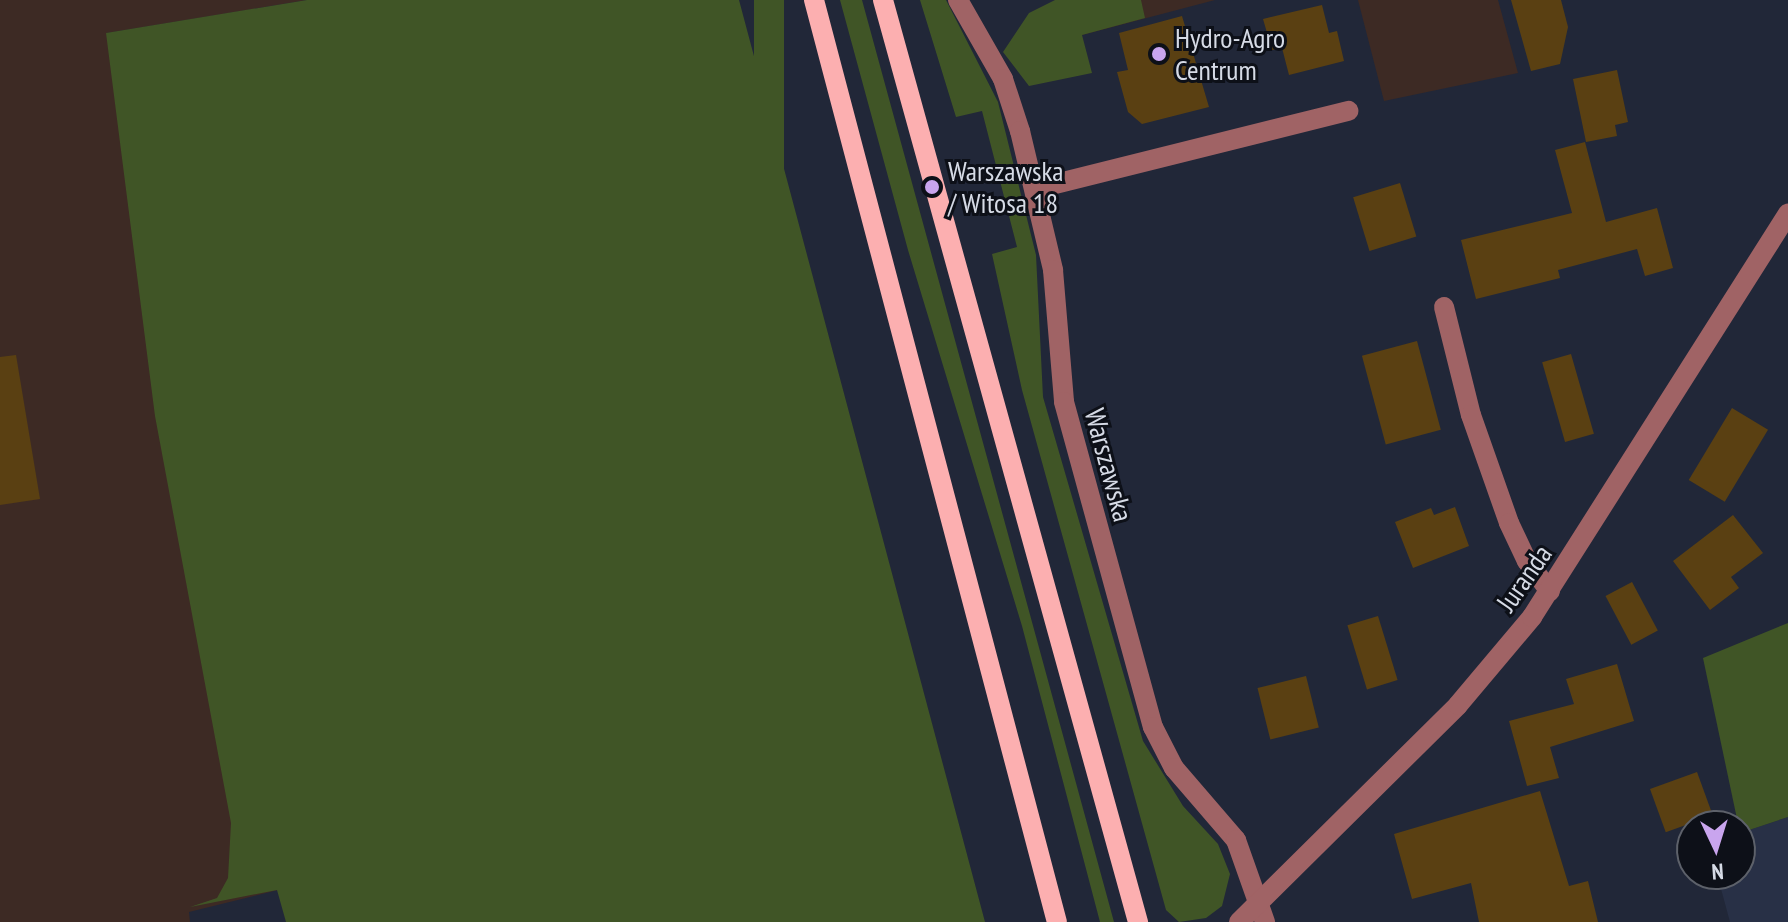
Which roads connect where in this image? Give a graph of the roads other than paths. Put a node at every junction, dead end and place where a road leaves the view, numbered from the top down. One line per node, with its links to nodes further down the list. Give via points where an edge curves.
1 (814, 0): 10 (main road)
2 (883, 0): 11 (main road)
3 (958, 0): 5 (street, Warszawska, via 1007,90)
4 (1348, 111): 5 (street)
5 (1035, 189): 9 (street, Warszawska, via 1053,270 1064,402 1143,696 1174,768 1236,840)
6 (1788, 213): 8 (street, Juranda)
7 (1444, 307): 8 (street, via 1498,495 1518,546)
8 (1550, 591): 9 (street, Juranda, via 1458,705)
9 (1262, 912): 12 (street, Juranda)
10 (1057, 922)
11 (1138, 922)
12 (1239, 922)

